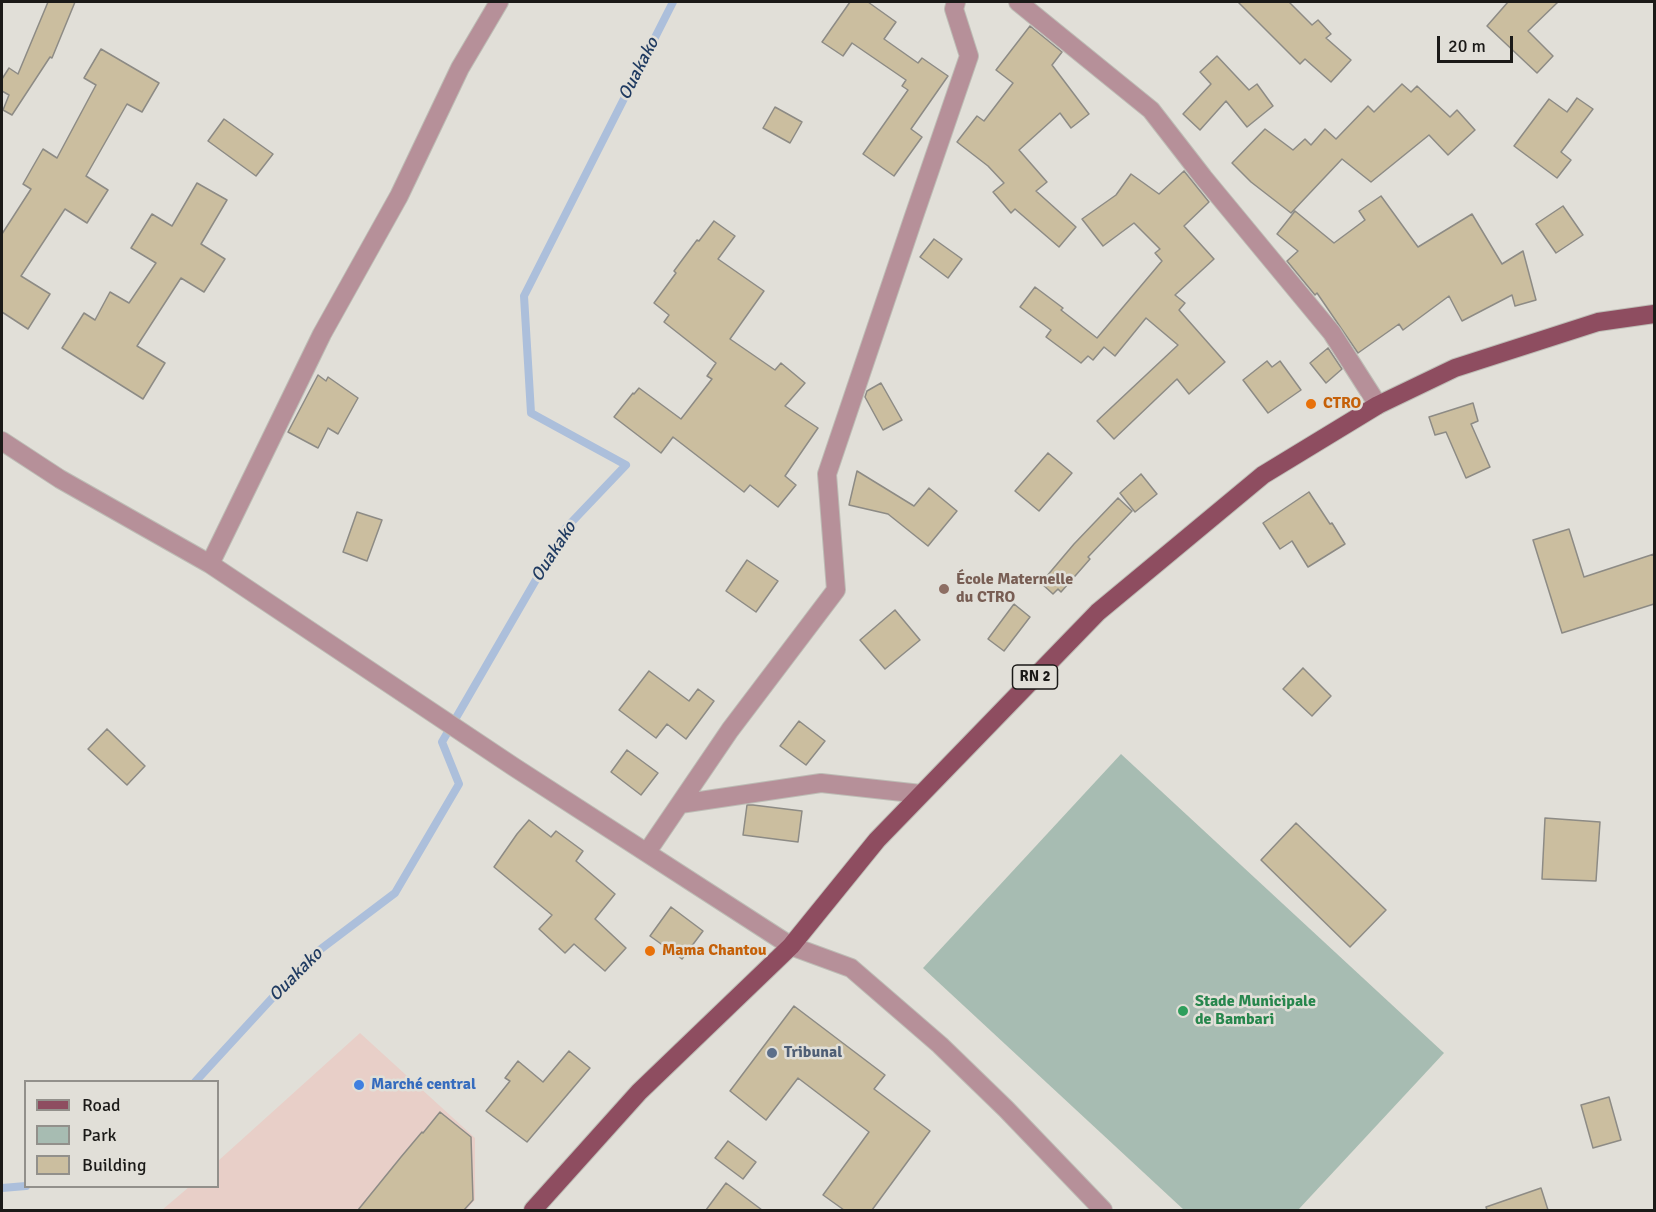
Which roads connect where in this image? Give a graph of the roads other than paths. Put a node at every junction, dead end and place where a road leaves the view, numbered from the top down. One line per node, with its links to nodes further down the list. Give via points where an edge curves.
1 (499, 2): 7 (street, via 460,68 399,196 322,334)
2 (956, 2): 9 (street, via 954,9 969,56 827,474 836,590 730,730)
3 (1018, 2): 5 (street, via 1151,110 1332,333)
4 (1654, 314): 5 (main road, RN 2, via 1598,322 1455,368)
5 (1377, 405): 8 (main road, RN 2, via 1263,475 1098,612)
6 (2, 441): 7 (street)
7 (210, 564): 10 (street)
8 (921, 794): 9 (street, via 821,783); 11 (main road, RN 2, via 877,840)
9 (680, 804): 10 (street)
10 (647, 852): 11 (street)
11 (791, 946): 12 (main road, RN 2, via 639,1092); 13 (street, via 851,968 940,1045)
12 (533, 1210)
13 (1102, 1210)

